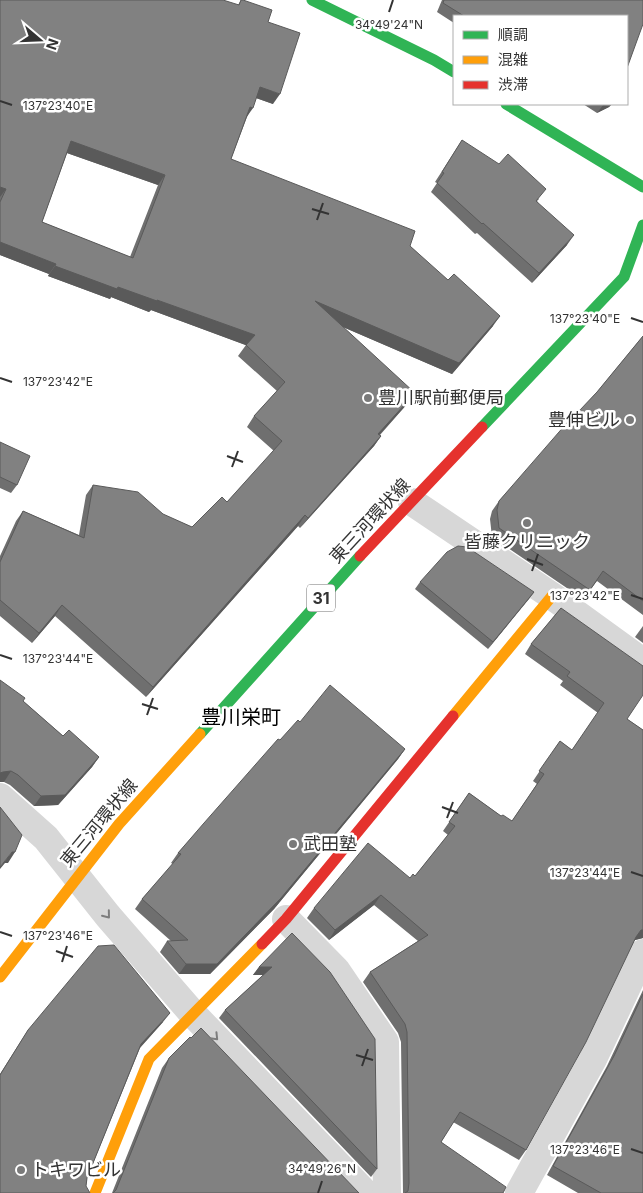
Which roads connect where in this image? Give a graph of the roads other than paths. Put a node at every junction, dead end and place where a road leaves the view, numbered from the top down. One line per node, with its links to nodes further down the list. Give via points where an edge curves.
1 (312, 0): 2 (main road)
2 (453, 71)
3 (508, 105): 4 (main road)
4 (643, 187)
5 (643, 225): 6 (main road, 東三河環状線 / 31, via 624,277)
6 (412, 502): 7 (street); 10 (main road, 東三河環状線 / 31, via 332,586 132,809)
7 (552, 596): 8 (street); 11 (main road)
8 (643, 662)
9 (0, 796): 10 (street, via 46,838)
10 (77, 877): 13 (main road, 東三河環状線 / 31); 14 (street, one-way to 14)
11 (286, 919): 14 (main road); 17 (street, via 336,970 385,1042)
12 (643, 953): 18 (street, via 593,1059)
13 (0, 977)
14 (193, 1014): 15 (main road, via 149,1059); 16 (street, one-way to 16)
15 (95, 1193)
16 (365, 1193)
17 (387, 1193)
18 (519, 1193)

